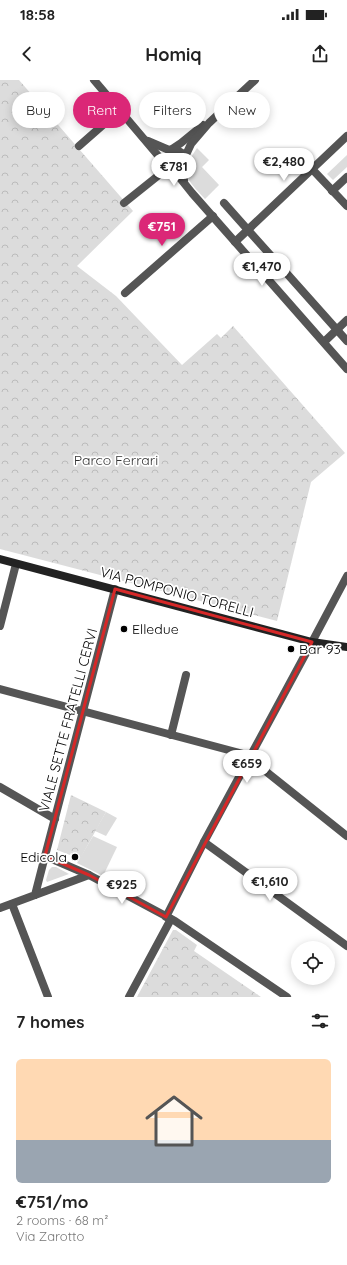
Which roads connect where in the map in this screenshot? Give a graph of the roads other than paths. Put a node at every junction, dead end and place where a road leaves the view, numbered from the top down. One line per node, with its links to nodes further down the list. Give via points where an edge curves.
1 (94, 80): 3 (street)
2 (255, 80): 4 (street)
3 (104, 92)
4 (212, 119): 10 (street); 11 (street)
5 (131, 123): 8 (street)
6 (100, 128): 9 (street)
7 (347, 136): 12 (street)
8 (144, 138): 10 (street, via 160,147); 11 (street)
9 (79, 146)
10 (171, 149): 11 (street, via 166,153); 11 (street, via 182,153)
11 (174, 164): 15 (street); 18 (street, via 192,193)
12 (312, 169): 14 (street); 19 (street)
13 (347, 177): 14 (street)
14 (332, 191): 17 (street)
15 (124, 203)
16 (224, 204): 19 (street)
17 (347, 206)
18 (213, 216): 20 (street); 21 (street)
19 (248, 230): 20 (street); 23 (street)
20 (235, 242): 25 (street)
21 (125, 293)
22 (347, 320): 23 (street)
23 (337, 330): 24 (street); 25 (street)
24 (347, 341)
25 (324, 342): 26 (street)
26 (347, 369)
27 (0, 560): 28 (main road, VIA POMPONIO TORELLI)
28 (16, 564): 30 (main road, VIA POMPONIO TORELLI); 31 (street)
29 (347, 576): 32 (street)
30 (115, 590): 32 (main road, VIA POMPONIO TORELLI); 36 (street, VIALE SETTE FRATELLI CERVI)
31 (0, 626)
32 (312, 642): 33 (main road, VIA POMPONIO TORELLI); 38 (street)
33 (347, 647)
34 (186, 675): 37 (street)
35 (0, 689): 36 (street)
36 (83, 711): 37 (street); 40 (street, VIALE SETTE FRATELLI CERVI)
37 (171, 735): 38 (street)
38 (250, 757): 41 (street); 42 (street)
39 (0, 787): 40 (street)
40 (55, 819): 43 (street, VIALE SETTE FRATELLI CERVI)
41 (347, 836)
42 (204, 842): 48 (street); 49 (street)
43 (45, 856): 44 (street); 45 (street, VIALE SETTE FRATELLI CERVI)
44 (89, 875): 45 (street); 48 (street)
45 (35, 895): 46 (street)
46 (12, 904): 47 (street); 50 (street)
47 (0, 908)
48 (168, 918): 51 (street); 52 (street)
49 (347, 946)
50 (48, 997)
51 (129, 997)
52 (287, 997)

